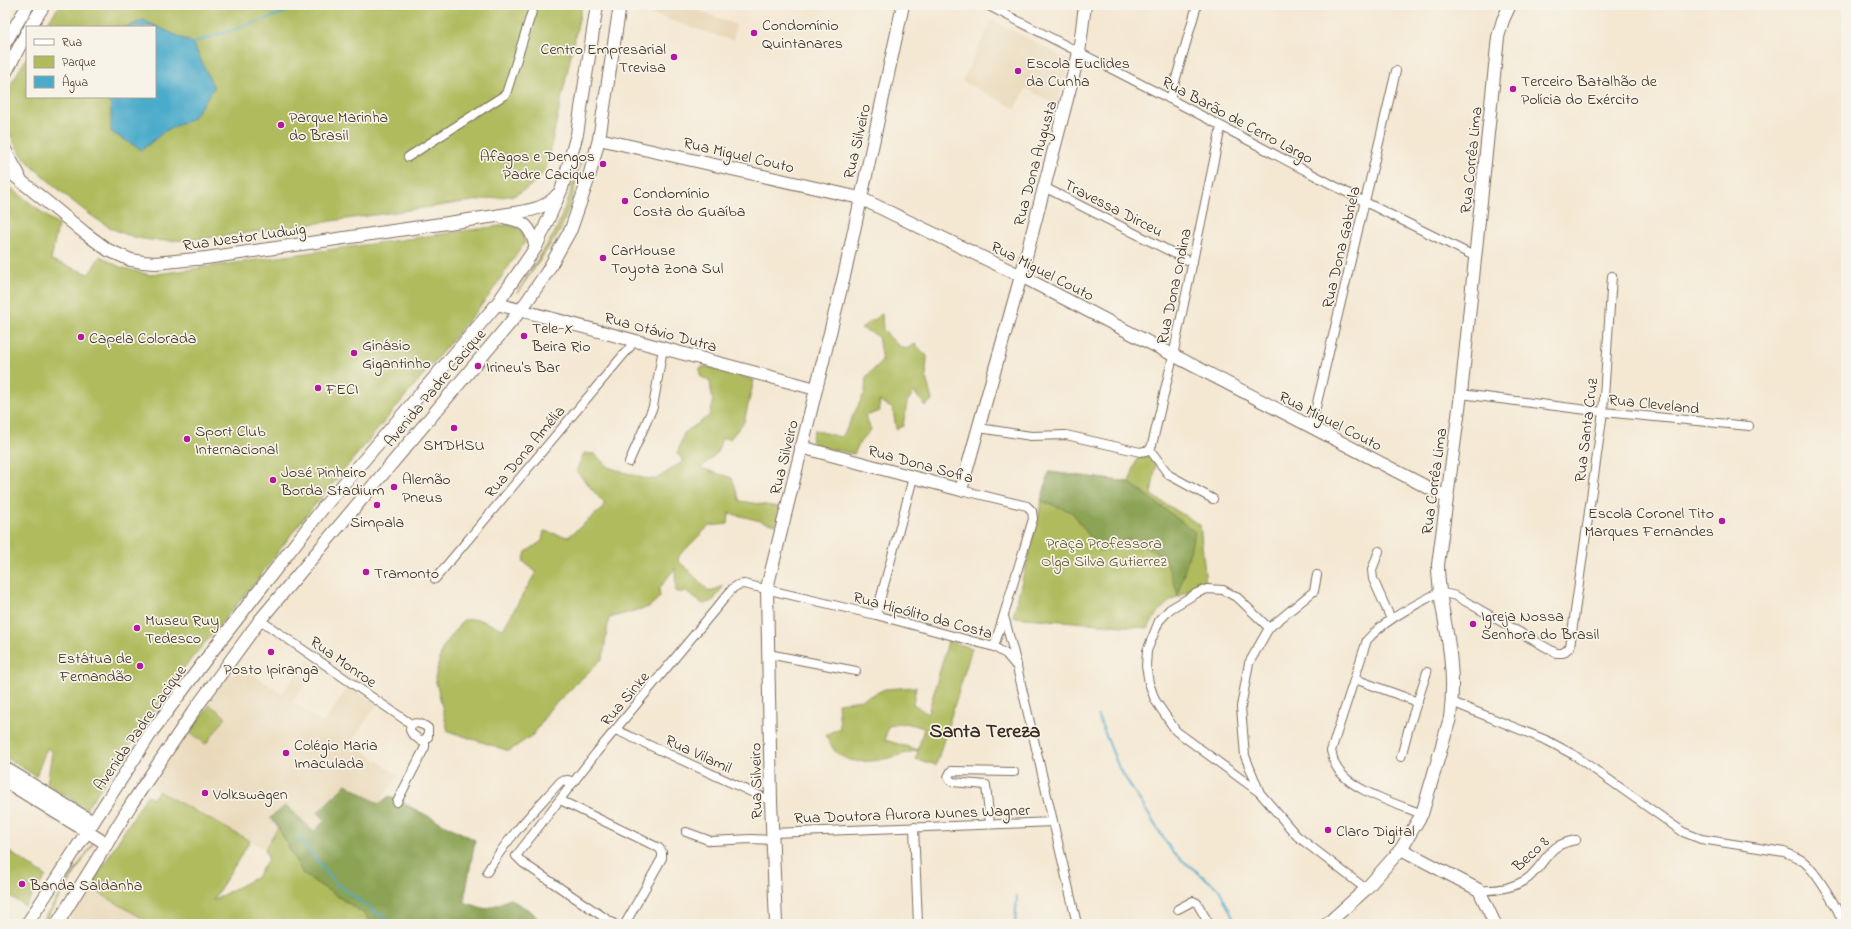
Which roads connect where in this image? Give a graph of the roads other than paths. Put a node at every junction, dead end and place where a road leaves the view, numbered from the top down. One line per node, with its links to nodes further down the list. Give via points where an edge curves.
1 (28, 5): 13 (street)
2 (44, 5): 11 (street)
3 (534, 5): 21 (street, via 506,94)
4 (597, 5): 26 (street, Avenida Padre Cacique, via 577,134)
5 (620, 5): 19 (street, Avenida Padre Cacique)
6 (903, 5): 27 (street, Rua Silveiro)
7 (987, 5): 14 (street, Rua Barão de Cerro Largo)
8 (1086, 5): 14 (street, Rua Dona Augusta)
9 (1197, 5): 17 (street)
10 (1510, 5): 31 (street, Rua Corrêa Lima, via 1498,38)
11 (31, 26)
12 (26, 34): 16 (street)
13 (5, 43)
14 (1079, 53): 17 (street, Rua Barão de Cerro Largo); 25 (street, Rua Dona Augusta)
15 (1396, 71): 28 (street, Rua Dona Gabriela)
16 (5, 74)
17 (1170, 98): 18 (street, Rua Barão de Cerro Largo)
18 (1221, 127): 28 (street, Rua Barão de Cerro Largo); 32 (street, Rua Dona Ondina)
19 (599, 139): 27 (street, Rua Miguel Couto); 36 (street, Avenida Padre Cacique, via 571,229 547,272)
20 (5, 150): 24 (street, Rua Nestor Ludwig)
21 (408, 157)
22 (5, 168): 24 (street, Rua Nestor Ludwig)
23 (5, 174): 24 (street)
24 (21, 180): 29 (street, Rua Nestor Ludwig, via 108,250 131,260 156,263)
25 (1044, 187): 32 (street, Travessa Dirceu); 33 (street, Rua Dona Augusta)
26 (562, 188): 29 (street, Rua Nestor Ludwig, via 548,204); 30 (street, Avenida Padre Cacique)
27 (860, 198): 33 (street, Rua Miguel Couto); 40 (street, Rua Silveiro)
28 (1365, 202): 31 (street, Rua Barão de Cerro Largo); 45 (street, Rua Dona Gabriela)
29 (496, 216): 30 (street, Rua Nestor Ludwig, via 518,220 528,228)
30 (536, 247): 35 (street, Avenida Padre Cacique)
31 (1476, 257): 41 (street, Rua Corrêa Lima)
32 (1193, 263): 39 (street, Rua Dona Ondina)
33 (1021, 276): 39 (street, Rua Miguel Couto); 44 (street, Rua Dona Augusta)
34 (1612, 276): 42 (street, Rua Santa Cruz)
35 (497, 304): 36 (street, Rua Otávio Dutra); 88 (street, Avenida Padre Cacique, via 322,508 153,730)
36 (521, 310): 37 (street, Rua Otávio Dutra); 61 (street, Avenida Padre Cacique)
37 (635, 341): 38 (street, Rua Otávio Dutra); 55 (street, Rua Dona Amélia)
38 (663, 348): 40 (street, Rua Otávio Dutra); 48 (street, via 654,407)
39 (1173, 356): 45 (street, Rua Miguel Couto); 47 (street, Rua Dona Ondina)
40 (816, 389): 46 (street, Rua Silveiro)
41 (1461, 394): 42 (street, Rua Cleveland); 51 (street, Rua Corrêa Lima)
42 (1603, 412): 43 (street, Rua Cleveland); 57 (street, Rua Santa Cruz, via 1570,647 1563,654 1556,653 1456,596)
43 (1749, 426)
44 (979, 428): 47 (street, via 1031,436 1066,435 1140,452); 50 (street, Rua Dona Augusta)
45 (1311, 428): 51 (street, Rua Miguel Couto)
46 (801, 447): 49 (street, Rua Dona Sofia); 56 (street, Rua Silveiro)
47 (1150, 450): 52 (street, via 1169,475)
48 (629, 462)
49 (913, 478): 50 (street, Rua Dona Sofia); 58 (street)
50 (961, 490): 59 (street, Rua Dona Sofia, via 1027,506 1032,511 1033,519)
51 (1448, 498): 57 (street, Rua Corrêa Lima, via 1438,565)
52 (1213, 499)
53 (1379, 551): 60 (street, via 1372,570 1373,579)
54 (1317, 575): 62 (street, via 1314,591)
55 (435, 579)
56 (767, 588): 58 (street, Rua Hipólito da Costa); 64 (street, Rua Silveiro); 72 (street, Rua Sinke, via 744,584 733,588)
57 (1438, 592): 60 (street); 70 (street, Rua Corrêa Lima, via 1452,665)
58 (876, 615): 63 (street, Rua Hipólito da Costa)
59 (1004, 616): 63 (street); 65 (street)
60 (1391, 619): 68 (street, via 1367,640)
61 (260, 620): 71 (street, Rua Monroe); 93 (street, Avenida Padre Cacique, via 193,712)
62 (1269, 628): 80 (street, via 1249,663 1241,707 1245,756); 80 (street, via 1238,598 1223,590 1208,589 1170,609 1159,621 1147,651 1146,666 1155,700 1176,731)
63 (994, 647): 65 (street, Rua Hipólito da Costa, via 1006,654)
64 (768, 654): 66 (street); 82 (street, Rua Silveiro)
65 (1017, 667): 86 (street)
66 (856, 671)
67 (1427, 672): 69 (street)
68 (1355, 679): 69 (street); 85 (street, via 1331,751 1336,766 1344,778 1356,787)
69 (1418, 702): 74 (street)
70 (1452, 702): 85 (street, Rua Corrêa Lima, via 1450,718); 109 (street, via 1548,741 1574,755 1683,832 1701,839 1784,852 1794,856 1805,863 1818,879 1838,910)
71 (411, 724): 73 (street, Rua Monroe, via 412,734); 73 (street, Rua Monroe, via 419,723 428,728 429,733)
72 (616, 730): 78 (street, Rua Sinke); 82 (street, Rua Vilamil)
73 (425, 740): 84 (street, via 425,747)
74 (1401, 757)
75 (5, 768): 79 (street)
76 (1014, 772): 87 (street, via 951,771 948,777 952,782 986,785)
77 (5, 781): 83 (street)
78 (574, 782): 81 (street, Rua Sinke); 95 (street, via 561,781 496,856)
79 (41, 790): 83 (street); 88 (street)
80 (1260, 793): 96 (street, via 1297,836)
81 (560, 800): 102 (street, Rua Sinke, via 516,856); 103 (street, via 659,848 662,852 662,858)
82 (771, 801): 91 (street, Rua Silveiro)
83 (37, 802): 88 (street)
84 (396, 802)
85 (1422, 814): 94 (street, Rua Corrêa Lima)
86 (1053, 822): 87 (street, Rua Doutora Aurora Nunes Wagner); 106 (street)
87 (990, 824): 89 (street, Rua Doutora Aurora Nunes Wagner)
88 (90, 827): 93 (street); 100 (street, Avenida Padre Cacique)
89 (914, 827): 91 (street, Rua Doutora Aurora Nunes Wagner); 105 (street)
90 (686, 832): 91 (street, Rua Doutora Aurora Nunes Wagner, via 711,841)
91 (773, 837): 104 (street, Rua Silveiro)
92 (1576, 840): 97 (street, Beco 8, via 1554,848 1527,879 1513,886)
93 (107, 844): 101 (street, Avenida Padre Cacique)
94 (1401, 849): 96 (street, Rua Corrêa Lima); 97 (street)
95 (487, 872)
96 (1366, 889): 99 (street, Rua Corrêa Lima)
97 (1479, 890): 108 (street)
98 (1178, 909): 107 (street, via 1194,901)
99 (1330, 923)
100 (27, 924)
101 (57, 924)
102 (614, 924)
103 (625, 924)
104 (776, 924)
105 (918, 924)
106 (1077, 924)
107 (1209, 924)
108 (1495, 924)
109 (1843, 924)

